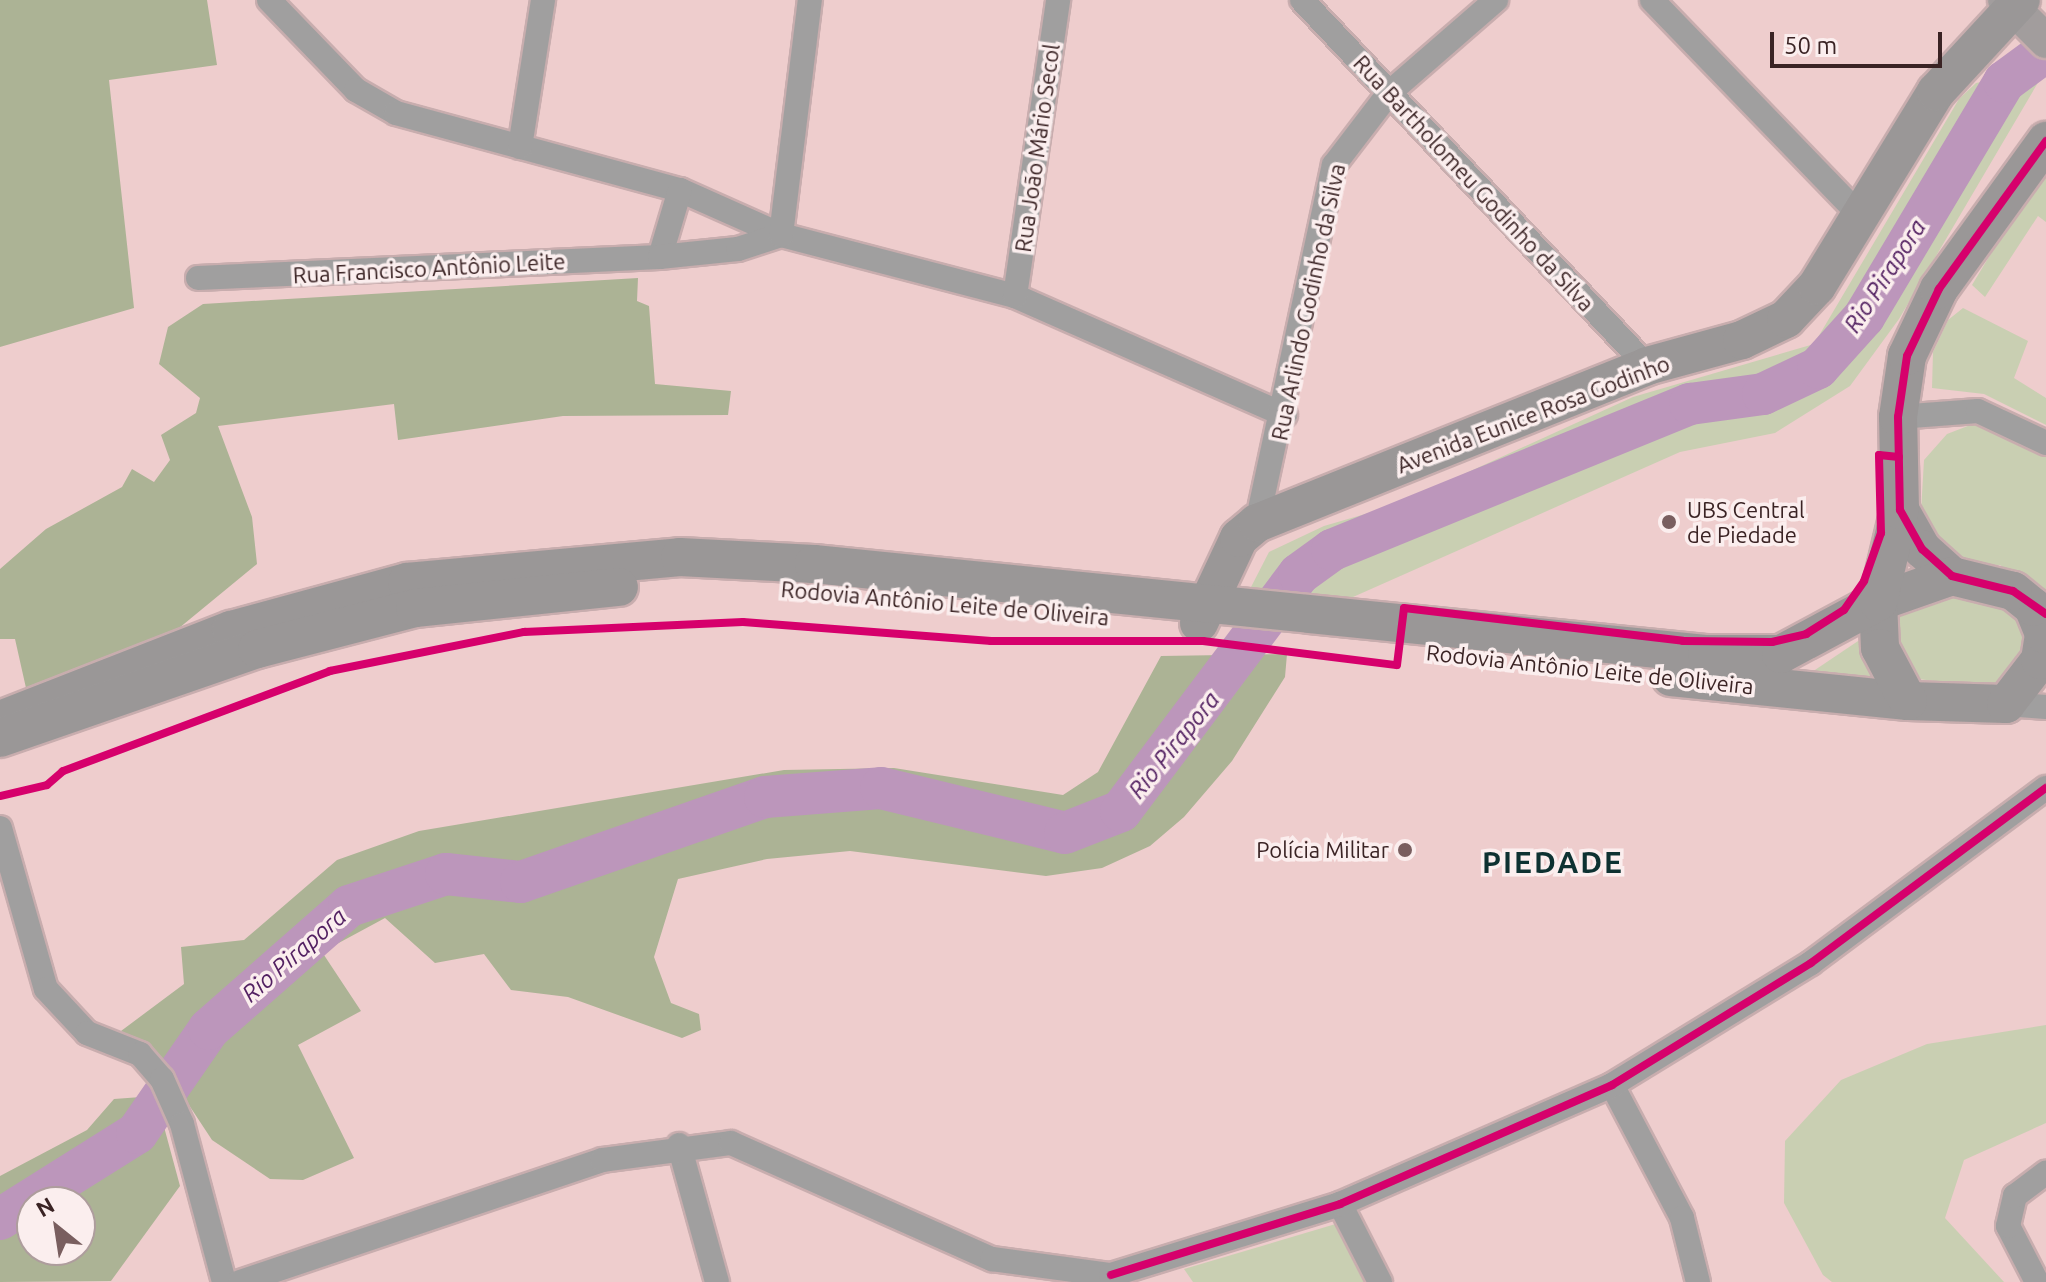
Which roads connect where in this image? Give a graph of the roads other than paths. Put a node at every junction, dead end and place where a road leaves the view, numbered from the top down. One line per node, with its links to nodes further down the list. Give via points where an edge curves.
1 (543, 0): 11 (street)
2 (810, 0): 14 (street)
3 (1058, 0): 17 (street, Rua João Mário Secol)
4 (1302, 0): 9 (street, Rua Bartholomeu Godinho da Silva)
5 (1496, 0): 9 (street, Rua Arlindo Godinho da Silva)
6 (1652, 0): 13 (street)
7 (273, 2): 11 (street, via 356,90 396,113)
8 (2022, 14): 13 (main road, Avenida Eunice Rosa Godinho, via 1936,92)
9 (1389, 93): 18 (street, Rua Bartholomeu Godinho da Silva); 19 (street, Rua Arlindo Godinho da Silva, via 1334,165)
10 (2046, 141): 20 (main road, via 1939,289 1907,356)
11 (520, 147): 12 (street)
12 (680, 190): 14 (street); 15 (street)
13 (1859, 214): 18 (main road, Avenida Eunice Rosa Godinho, via 1817,286 1786,319 1742,340)
14 (781, 235): 15 (street, Rua Francisco Antônio Leite, via 738,249); 17 (street)
15 (660, 257): 16 (street, Rua Francisco Antônio Leite)
16 (198, 278)
17 (1015, 296): 19 (street)
18 (1647, 366): 23 (main road, Avenida Eunice Rosa Godinho)
19 (1285, 415): 23 (street, Rua Arlindo Godinho da Silva)
20 (1898, 417): 21 (street, via 1978,411); 22 (main road)
21 (2046, 443)
22 (1900, 510): 25 (main road, via 1922,549); 28 (main road)
23 (1257, 523): 24 (main road, Avenida Eunice Rosa Godinho)
24 (1225, 562): 26 (main road); 29 (main road, Avenida Eunice Rosa Godinho)
25 (1952, 576): 27 (main road, via 2013,591); 28 (main road, Rodovia Antônio Leite de Oliveira)
26 (1153, 598): 29 (main road, Rodovia Antônio Leite de Oliveira); 35 (main road, Rodovia Antônio Leite de Oliveira, via 814,564 680,557 545,565 407,582 231,630)
27 (2040, 610): 33 (main road, via 2040,660)
28 (1864, 613): 30 (main road, Rodovia Antônio Leite de Oliveira, via 1781,654 1744,658); 31 (main road); 32 (main road)
29 (1212, 616): 30 (main road, Rodovia Antônio Leite de Oliveira); 36 (main road, Rodovia Antônio Leite de Oliveira, via 691,583 554,591 415,608 257,649)
30 (1305, 627): 31 (main road, Rodovia Antônio Leite de Oliveira)
31 (1779, 688): 32 (main road, Rodovia Antônio Leite de Oliveira)
32 (1908, 701): 33 (main road, Rodovia Antônio Leite de Oliveira)
33 (2006, 704): 34 (street, Rodovia Antônio Leite de Oliveira)
34 (2046, 707)
35 (0, 720)
36 (0, 738)
37 (2046, 788): 39 (street, via 1811,963)
38 (0, 828): 44 (street, via 46,989 87,1033 140,1054 162,1079 182,1124)
39 (1612, 1085): 42 (street); 48 (street, via 1682,1218)
40 (679, 1145): 43 (street, via 758,1149 992,1259); 45 (street, via 602,1160); 46 (street)
41 (2046, 1173): 49 (street, via 2015,1196 2008,1226)
42 (1340, 1204): 43 (street); 47 (street)
43 (1119, 1278)
44 (224, 1282)
45 (240, 1282)
46 (717, 1282)
47 (1380, 1282)
48 (1698, 1282)
49 (2037, 1282)

